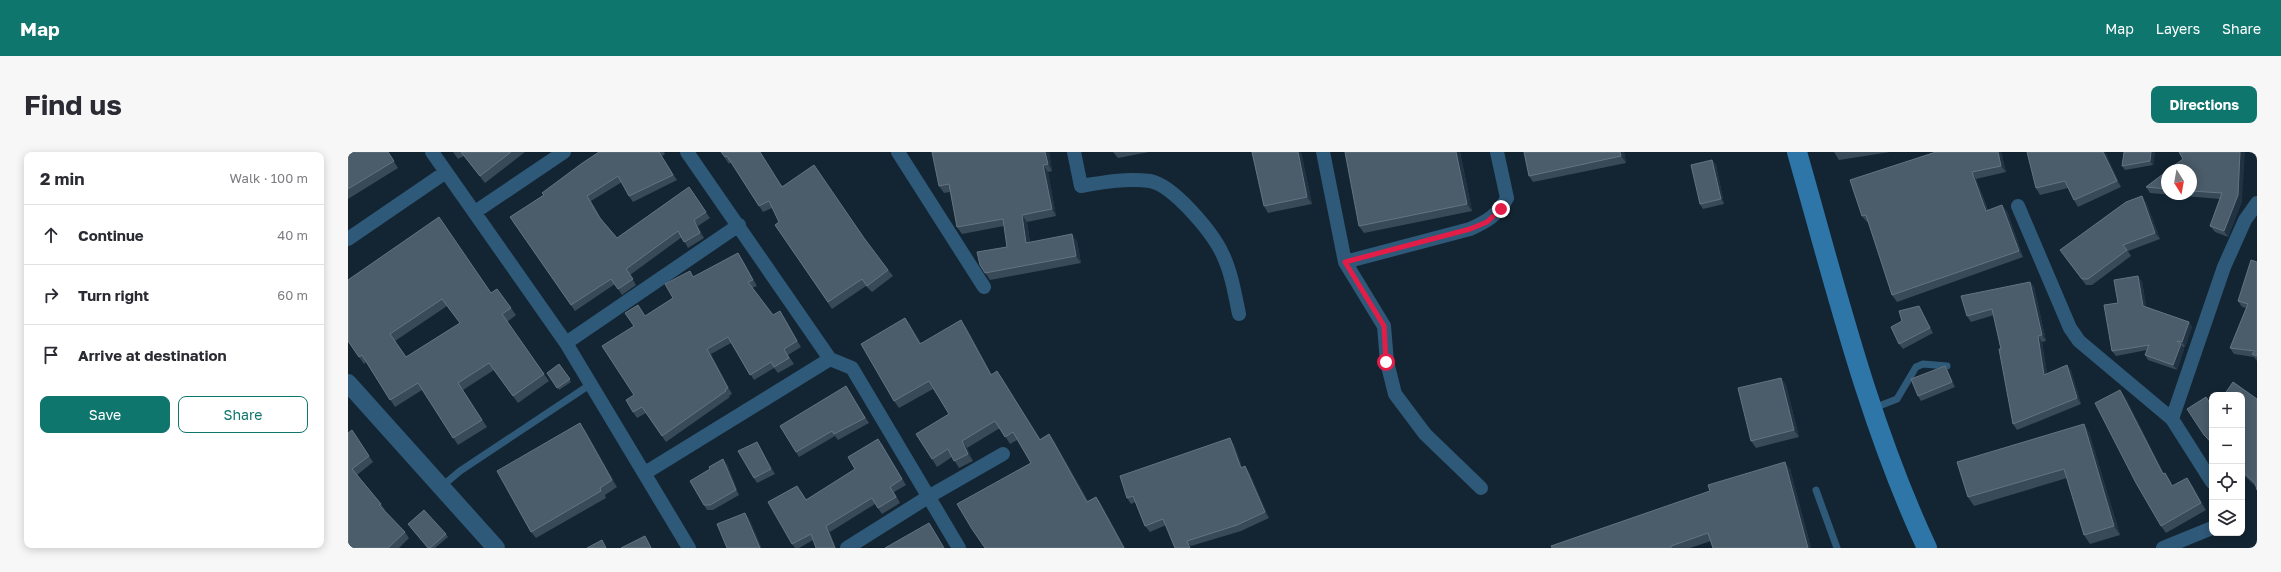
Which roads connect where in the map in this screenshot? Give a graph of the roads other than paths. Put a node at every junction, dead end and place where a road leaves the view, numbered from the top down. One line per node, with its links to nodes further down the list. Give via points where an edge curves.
1 (432, 152): 9 (street)
2 (564, 152): 12 (street)
3 (687, 152): 13 (street)
4 (898, 152): 16 (street)
5 (1074, 152): 17 (street, via 1081,186 1122,180 1152,181 1177,195 1199,220 1222,253)
6 (1324, 152): 15 (street)
7 (1497, 152): 15 (street, via 1507,198 1501,209 1487,222 1470,229)
8 (1797, 152): 23 (main road)
9 (446, 172): 12 (street); 14 (street)
10 (2257, 203): 24 (street, via 2245,220 2224,267)
11 (2018, 206): 24 (street, via 2070,328 2079,341)
12 (475, 212): 18 (street)
13 (739, 225): 18 (street); 19 (street)
14 (348, 239)
15 (1345, 262): 29 (street, via 1384,326 1386,362 1395,394 1425,434)
16 (984, 287)
17 (1239, 314)
18 (566, 343): 22 (street)
19 (830, 358): 26 (street); 31 (street, via 852,368)
20 (1947, 366): 23 (lane, via 1923,364 1916,367 1897,399)
21 (348, 383): 28 (street)
22 (591, 384): 26 (street); 28 (lane, via 460,471)
23 (1872, 409): 38 (main road, via 1908,506)
24 (2172, 419): 27 (street)
25 (1003, 454): 31 (street)
26 (645, 473): 34 (street)
27 (2209, 477)
28 (441, 487): 33 (street)
29 (1481, 488)
30 (1816, 490): 37 (lane)
31 (928, 497): 35 (street); 36 (street)
32 (2209, 529): 39 (street)
33 (496, 548)
34 (689, 548)
35 (847, 548)
36 (959, 548)
37 (1838, 548)
38 (1927, 548)
39 (2163, 548)

